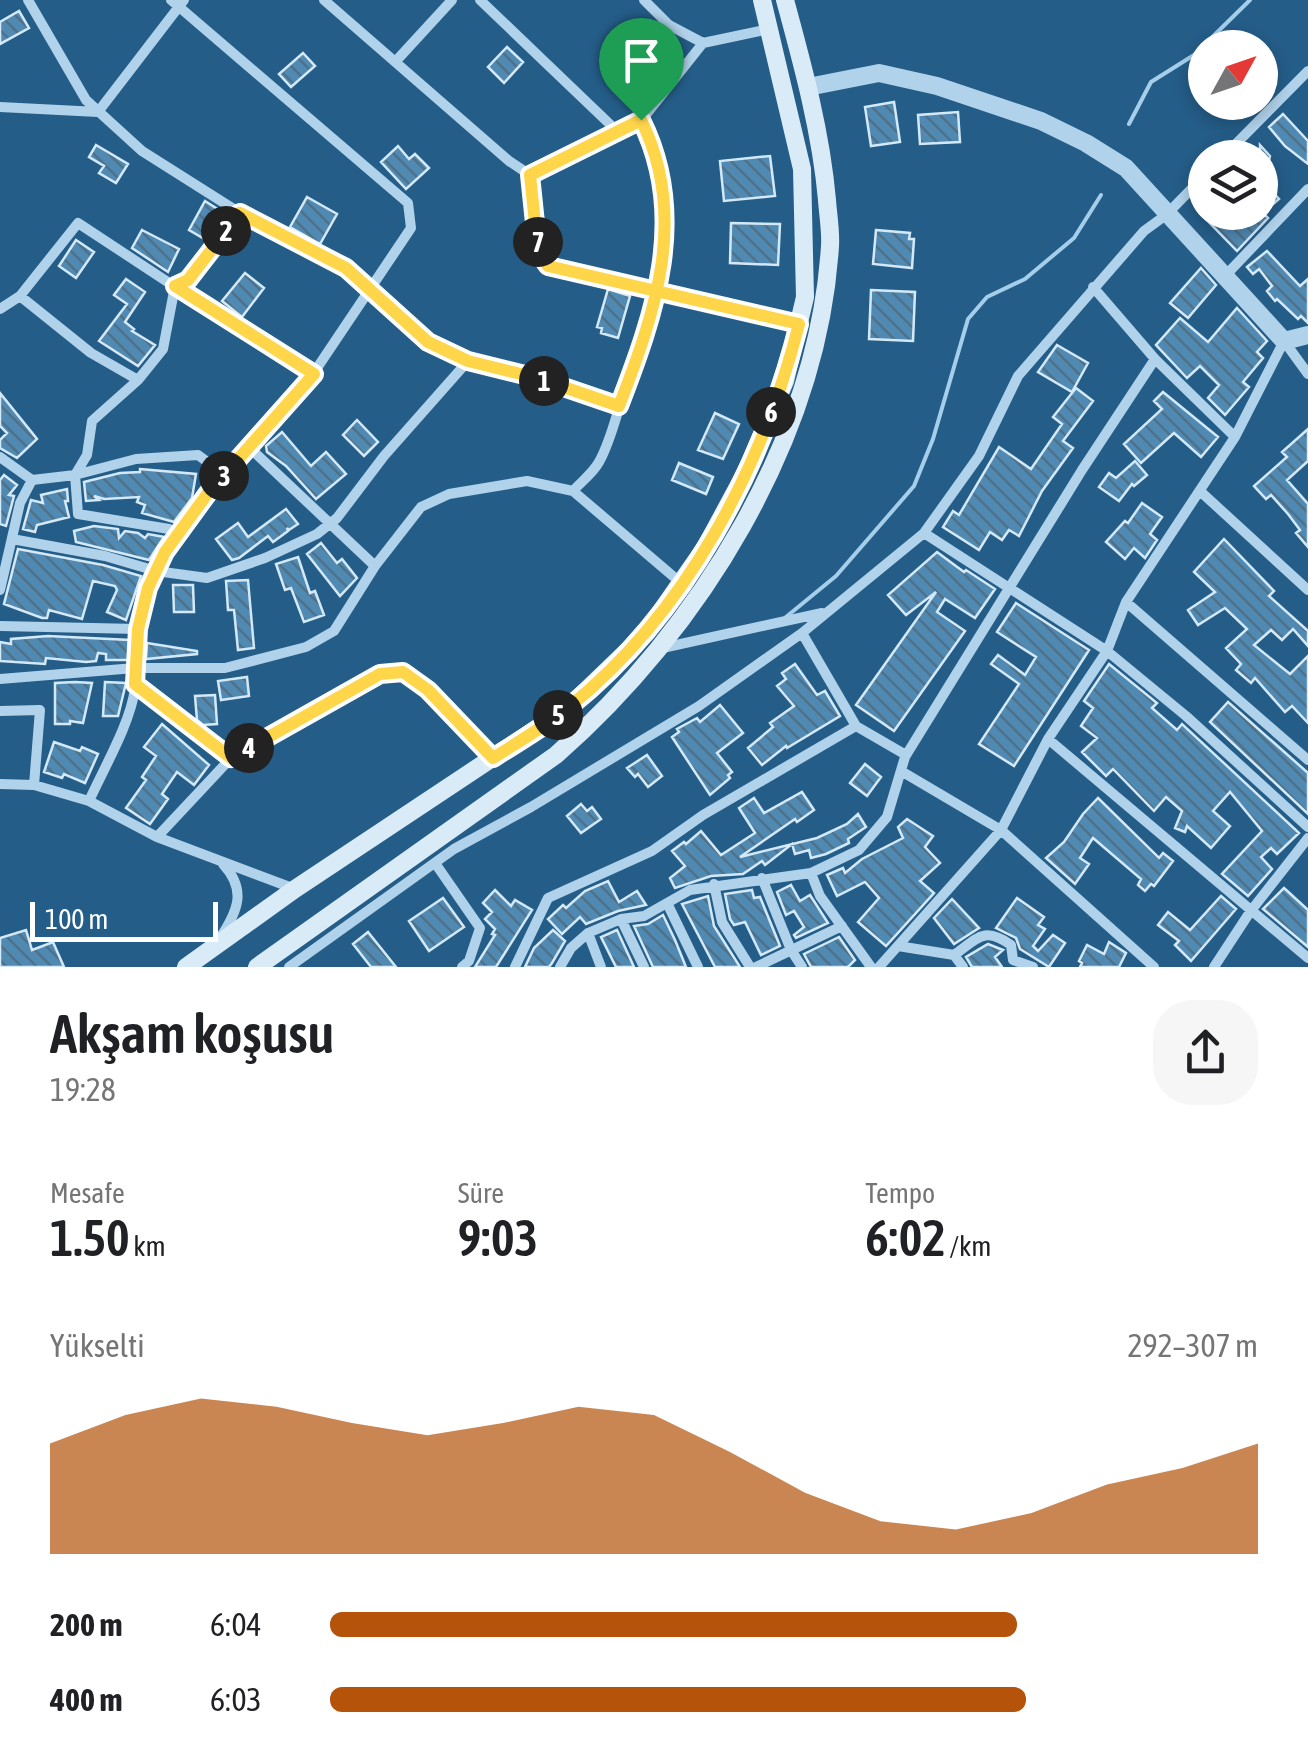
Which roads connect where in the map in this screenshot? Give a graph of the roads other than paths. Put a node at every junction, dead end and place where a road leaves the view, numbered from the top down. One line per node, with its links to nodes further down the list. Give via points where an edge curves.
1 (28, 0): 15 (street)
2 (324, 0): 11 (street)
3 (452, 0): 11 (street)
4 (480, 0): 17 (street)
5 (644, 0): 10 (street)
6 (762, 0): 9 (main road)
7 (785, 0): 13 (main road)
8 (178, 2): 15 (street); 27 (street, via 408,203 410,228)
9 (769, 29): 10 (street); 31 (main road, via 802,169 805,296)
10 (702, 42): 16 (street)
11 (396, 61): 19 (street)
12 (1308, 71): 18 (street)
13 (808, 87): 23 (street, via 879,74 1041,121 1126,168); 63 (main road, via 824,162 830,243 817,342 771,472 722,562)
14 (0, 107): 15 (street)
15 (98, 112): 22 (street, via 142,151)
16 (641, 120): 17 (street); 28 (street, via 666,207)
17 (618, 132): 19 (street)
18 (1240, 140)
19 (530, 175): 28 (street, via 538,252 548,266)
20 (1308, 189): 24 (street)
21 (1188, 192): 23 (street)
22 (240, 213): 25 (street, via 188,280); 27 (street, via 346,268)
23 (1166, 215): 24 (street); 26 (street)
24 (1225, 276): 33 (street)
25 (175, 286): 29 (street, via 78,223); 36 (street); 38 (street, via 162,349)
26 (1092, 287): 34 (street); 49 (street, via 1018,376 979,456)
27 (371, 289): 35 (street, via 428,342); 36 (street)
28 (658, 292): 31 (street); 39 (street)
29 (20, 296): 30 (street); 38 (street, via 91,353)
30 (0, 308)
31 (799, 324): 54 (main road, via 784,381 746,472)
32 (1308, 335): 33 (street)
33 (1284, 341): 37 (street); 40 (street)
34 (1156, 359): 40 (street); 55 (street)
35 (468, 361): 39 (street); 48 (street)
36 (314, 374): 41 (street)
37 (1308, 374)
38 (138, 380): 44 (street, via 92,421 87,455)
39 (619, 406): 46 (street, via 599,462)
40 (1235, 436): 47 (street)
41 (250, 448): 43 (street); 48 (street)
42 (0, 457): 45 (street)
43 (225, 474): 44 (street, via 198,455 136,459); 50 (street)
44 (74, 475): 45 (street); 50 (street, via 78,514)
45 (32, 480): 51 (street)
46 (573, 491): 52 (street, via 527,481 450,494 421,507); 54 (street)
47 (1201, 492): 57 (street); 58 (street)
48 (328, 525): 52 (street); 53 (street, via 207,578)
49 (924, 533): 55 (street); 59 (street)
50 (175, 536): 53 (street)
51 (12, 539): 53 (street); 56 (street)
52 (376, 566): 65 (street, via 334,631 306,646 225,668)
53 (156, 570): 61 (street)
54 (681, 583): 73 (main road, via 646,633 570,707)
55 (1011, 588): 64 (street); 71 (street)
56 (0, 589)
57 (1308, 590)
58 (1126, 602): 64 (street); 74 (street)
59 (828, 612): 62 (street); 63 (street)
60 (0, 626): 61 (street)
61 (138, 629): 65 (street)
62 (802, 634): 69 (street); 84 (street, via 699,706)
63 (658, 649): 101 (main road, via 556,755)
64 (1107, 652): 70 (street); 79 (street)
65 (135, 668): 66 (street); 67 (street)
66 (0, 679)
67 (135, 684): 72 (street); 78 (street)
68 (0, 711): 77 (street, via 40,710)
69 (856, 726): 71 (street); 104 (street, via 652,851 548,898)
70 (1048, 739): 80 (street); 90 (street)
71 (906, 756): 75 (street)
72 (231, 758): 73 (street, via 380,674 403,672); 81 (street)
73 (493, 758): 88 (main road)
74 (1308, 760)
75 (900, 771): 80 (street); 85 (street, via 887,817 860,850)
76 (0, 784): 77 (street)
77 (34, 785): 78 (street)
78 (89, 801): 81 (street)
79 (1308, 827)
80 (1000, 830): 95 (street); 115 (street)
81 (156, 838): 83 (street)
82 (1308, 838): 90 (street)
83 (222, 863): 88 (street); 94 (street, via 238,891)
84 (435, 863): 102 (street); 103 (street, via 480,928)
85 (811, 873): 86 (street); 92 (street)
86 (762, 878): 87 (street); 96 (street)
87 (714, 884): 89 (street); 109 (street, via 722,922)
88 (296, 889): 94 (main road)
89 (668, 905): 91 (street); 108 (street)
90 (1250, 912): 98 (street); 116 (street)
91 (622, 919): 93 (street); 107 (street)
92 (842, 926): 96 (street); 111 (street)
93 (588, 932): 105 (street); 106 (street)
94 (215, 944): 99 (main road)
95 (898, 946): 97 (street); 112 (street)
96 (791, 950): 109 (street); 110 (street)
97 (954, 955): 113 (street); 114 (street, via 983,934 996,934 1011,945 1013,960)
98 (1308, 958)
99 (189, 964): 100 (main road)
100 (172, 967)
101 (257, 967)
102 (289, 967)
103 (462, 967)
104 (515, 967)
105 (560, 967)
106 (601, 967)
107 (644, 967)
108 (698, 967)
109 (753, 967)
110 (802, 967)
111 (871, 967)
112 (880, 967)
113 (963, 967)
114 (1033, 967)
115 (1154, 967)
116 (1214, 967)

